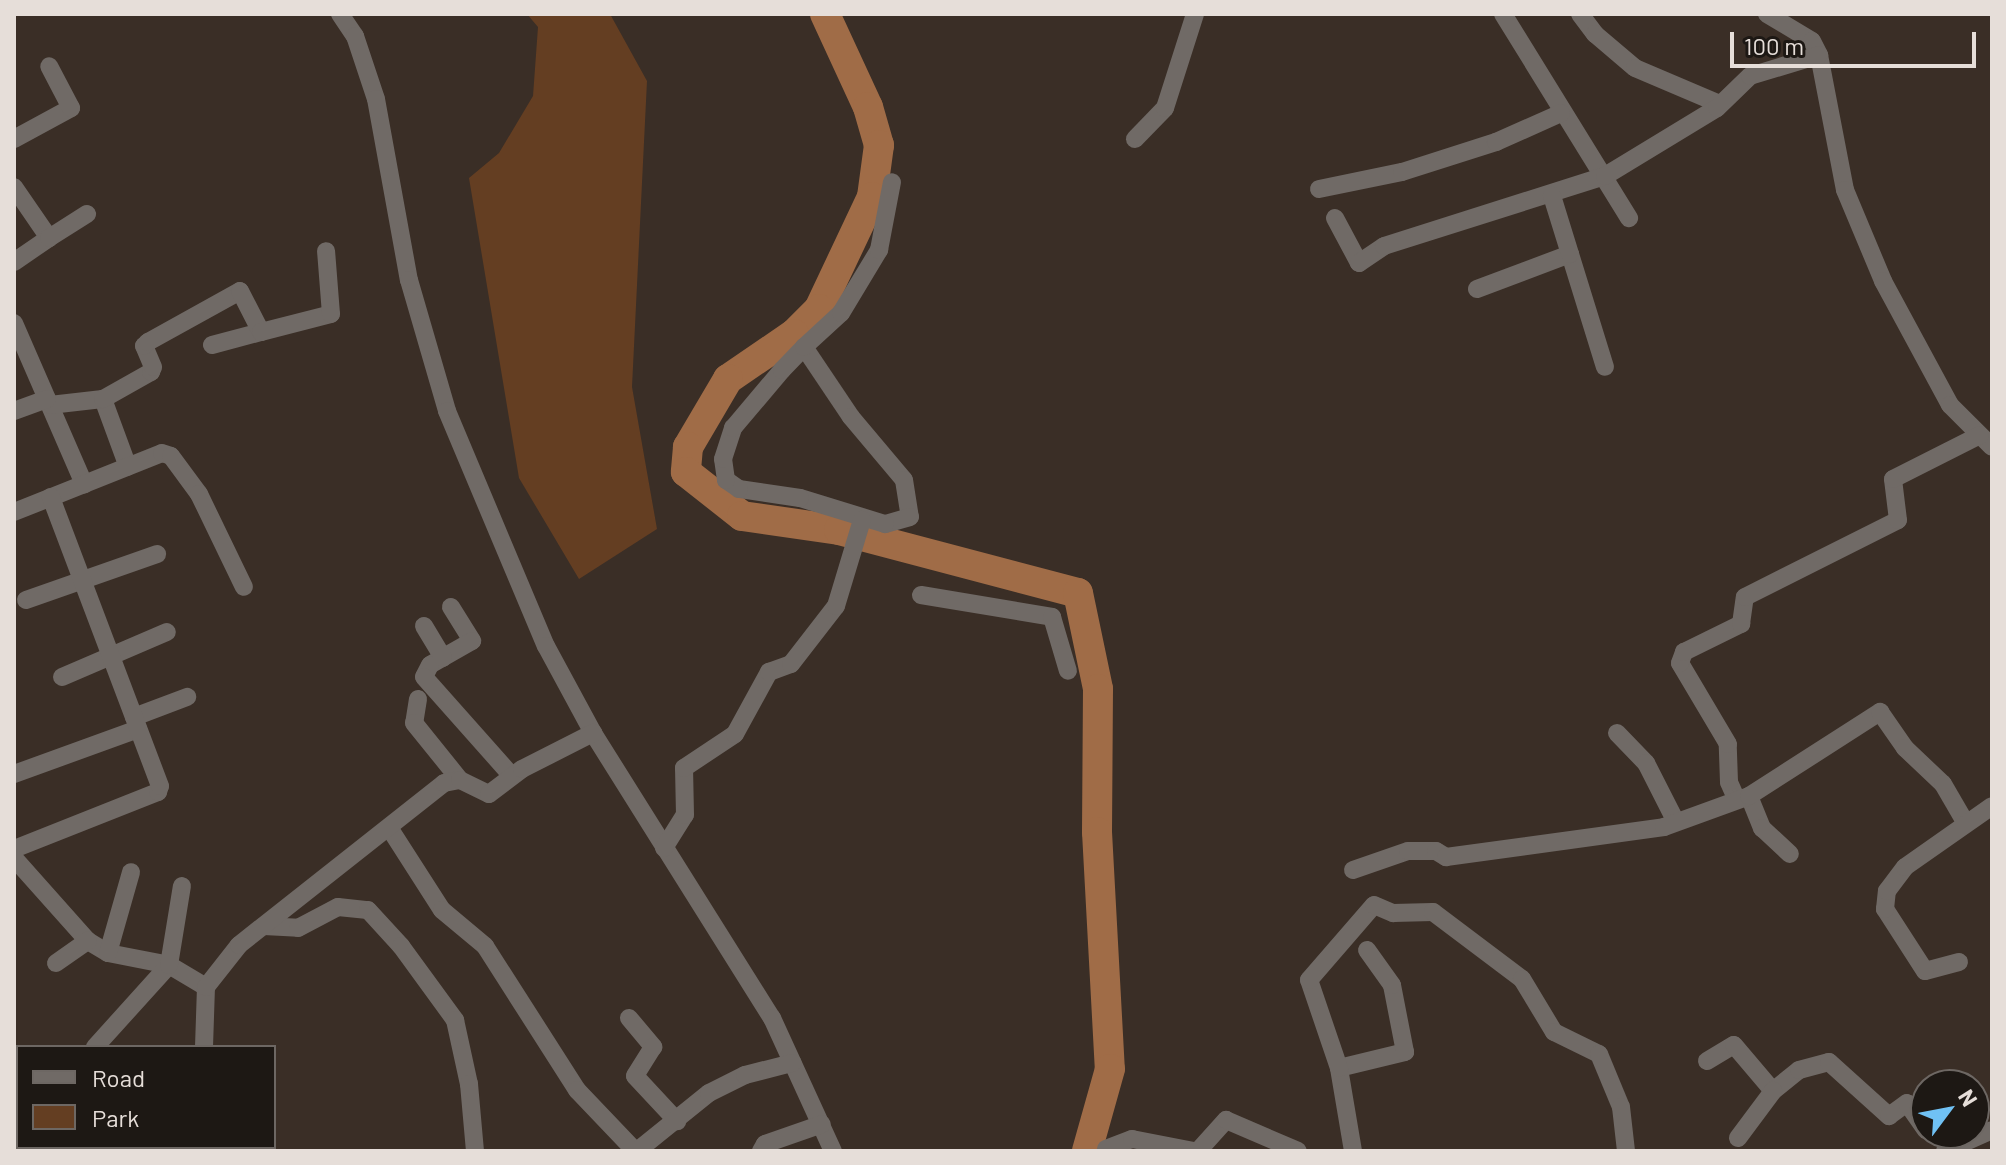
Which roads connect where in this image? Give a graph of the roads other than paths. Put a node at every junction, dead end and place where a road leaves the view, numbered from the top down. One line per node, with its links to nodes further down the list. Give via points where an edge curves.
1 (340, 14): 54 (street, via 355,36 376,99 409,280 447,411 546,646)
2 (1195, 14): 11 (street, via 1165,108)
3 (1503, 14): 9 (street)
4 (1580, 14): 8 (street, via 1635,68)
5 (1767, 14): 6 (street, via 1812,41)
6 (1819, 55): 8 (street, via 1750,76); 33 (street, via 1850,203 1937,383 1950,405)
7 (49, 66): 10 (street, via 71,108)
8 (1720, 104): 12 (street)
9 (1561, 113): 12 (street); 15 (street, via 1496,142 1402,172)
10 (14, 138)
11 (1135, 139)
12 (1605, 176): 16 (street); 19 (street)
13 (892, 182): 28 (street, via 879,250 841,313)
14 (14, 187): 20 (street)
15 (1319, 189)
16 (1552, 196): 18 (street, via 1384,246 1359,263); 22 (street)
17 (87, 214): 20 (street)
18 (1335, 218)
19 (1629, 218)
20 (49, 238): 23 (street)
21 (326, 251): 26 (street, via 331,314)
22 (1570, 254): 24 (street); 29 (street)
23 (14, 262)
24 (1477, 289)
25 (14, 323): 31 (street)
26 (261, 332): 27 (street); 30 (street, via 240,291 148,342 144,346 151,372)
27 (212, 345)
28 (804, 347): 38 (street, via 851,417 904,480 910,517 885,524); 38 (street, via 733,428 723,459 726,480 739,489 800,498)
29 (1605, 367)
30 (103, 399): 31 (street); 34 (street)
31 (48, 402): 32 (street); 35 (street)
32 (14, 411)
33 (1986, 441): 59 (street, via 1893,479 1898,520 1745,597 1741,624 1684,652 1680,663 1728,744 1729,782)
34 (128, 467): 35 (street); 41 (street, via 162,453 171,456 199,494)
35 (84, 484): 36 (street)
36 (51, 497): 37 (street); 40 (street)
37 (14, 512)
38 (862, 520): 64 (street, via 836,606 791,664 769,672 735,734 684,768 685,815)
39 (157, 554): 40 (street)
40 (83, 581): 43 (street); 48 (street)
41 (244, 587)
42 (921, 595): 49 (street, via 1052,617)
43 (26, 600)
44 (451, 607): 47 (street, via 472,641)
45 (424, 626): 47 (street)
46 (167, 632): 48 (street)
47 (443, 658): 57 (street, via 424,677)
48 (111, 659): 50 (street); 53 (street)
49 (1068, 671)
50 (62, 677)
51 (187, 697): 53 (street)
52 (418, 699): 58 (street, via 414,723)
53 (136, 723): 56 (street); 65 (street, via 158,792)
54 (593, 733): 57 (street); 64 (street)
55 (1617, 733): 61 (street, via 1646,763)
56 (14, 774)
57 (512, 776): 58 (street, via 489,794)
58 (460, 780): 63 (street, via 444,783)
59 (1743, 797): 61 (street); 62 (street, via 1880,712 1905,748 1943,784); 66 (street, via 1762,828)
60 (1992, 806): 62 (street)
61 (1676, 822): 68 (street, via 1446,857 1425,849 1408,851)
62 (1965, 822): 75 (street, via 1905,867 1887,891 1885,909 1925,971)
63 (390, 829): 71 (street); 93 (street, via 442,910 485,946 577,1090)
64 (664, 848): 83 (street, via 772,1018)
65 (14, 849)
66 (1790, 854)
67 (14, 858): 72 (street)
68 (1353, 870)
69 (131, 872): 74 (street)
70 (182, 886): 77 (street)
71 (264, 926): 78 (street, via 239,945); 92 (street, via 298,928 338,907 368,910 455,1020 469,1084)
72 (88, 941): 74 (street); 76 (street)
73 (1367, 950): 84 (street, via 1392,985 1405,1052)
74 (108, 953): 77 (street)
75 (1959, 962)
76 (56, 963)
77 (169, 965): 78 (street); 80 (street)
78 (206, 987): 81 (street)
79 (629, 1018): 87 (street, via 653,1047 635,1076)
80 (97, 1045)
81 (204, 1045)
82 (1707, 1061): 85 (street, via 1734,1045)
83 (792, 1063): 87 (street, via 745,1075 709,1093); 88 (street)
84 (1339, 1068): 98 (street); 99 (street, via 1309,976 1374,905 1393,913 1433,912 1522,979 1554,1032 1599,1054 1621,1107)
85 (1773, 1091): 86 (street, via 1799,1070 1829,1062 1889,1116 1907,1103); 90 (street)
86 (1910, 1107)
87 (677, 1121): 93 (street)
88 (822, 1124): 94 (street, via 765,1144); 95 (street)
89 (1992, 1130): 100 (street)
90 (1738, 1138)
91 (1106, 1149): 96 (street, via 1132,1139)
92 (475, 1151)
93 (636, 1151)
94 (761, 1151)
95 (833, 1151)
96 (1196, 1151): 97 (street, via 1226,1120)
97 (1298, 1151)
98 (1353, 1151)
99 (1626, 1151)
100 (1944, 1151)

